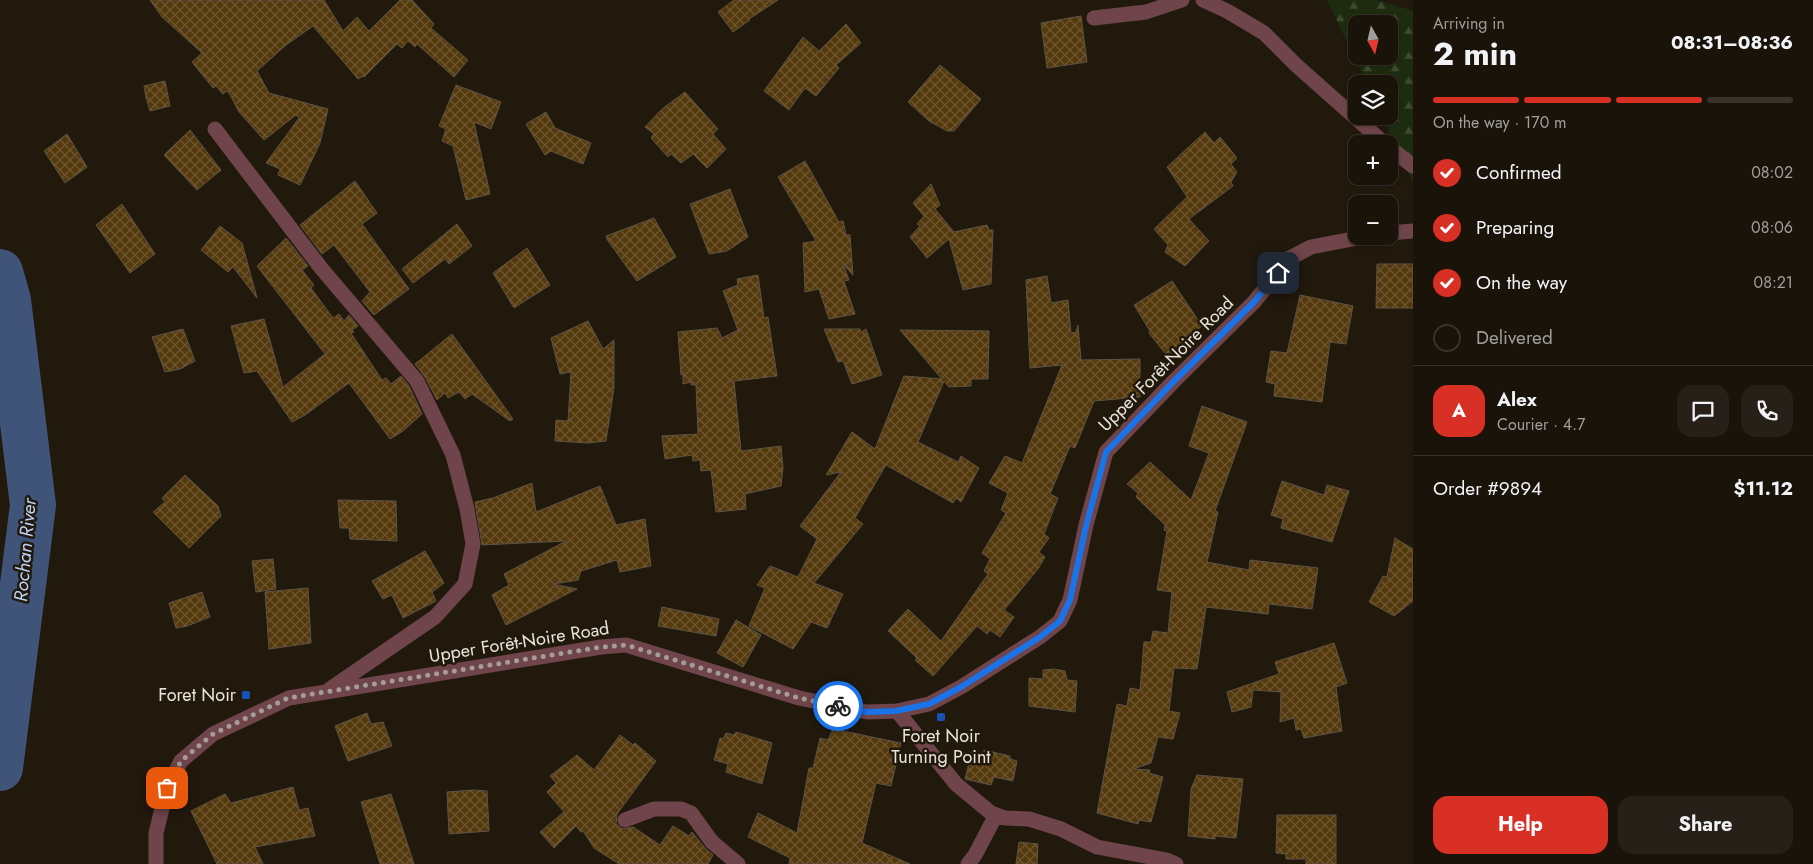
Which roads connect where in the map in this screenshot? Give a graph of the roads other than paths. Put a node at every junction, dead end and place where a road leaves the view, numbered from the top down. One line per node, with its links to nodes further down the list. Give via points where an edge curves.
1 (1182, 0): 3 (street, via 1146,12)
2 (1203, 0): 5 (street, via 1227,10 1264,33)
3 (1094, 18)
4 (215, 129): 11 (street, via 321,268 417,381 453,455 468,509 473,544 465,584 435,616)
5 (1375, 135)
6 (1398, 154): 7 (street)
7 (1413, 166)
8 (1413, 231): 9 (street)
9 (1398, 232)
10 (1348, 240): 12 (street, Upper Forêt-Noire Road, via 1311,247 1290,258 1254,302 1106,452 1070,600 1060,621 961,687 929,704)
11 (326, 692): 12 (street, Upper Forêt-Noire Road, via 626,645 799,698 867,712); 15 (street, Upper Forêt-Noire Road, via 288,698 213,734 181,761 167,788 156,833)
12 (896, 711): 13 (street, via 956,784)
13 (996, 815): 17 (street); 18 (street, via 1029,819 1061,829 1097,848)
14 (625, 820): 16 (street, via 654,809 682,809 691,813 712,842)
15 (156, 864)
16 (738, 864)
17 (968, 864)
18 (1176, 864)

